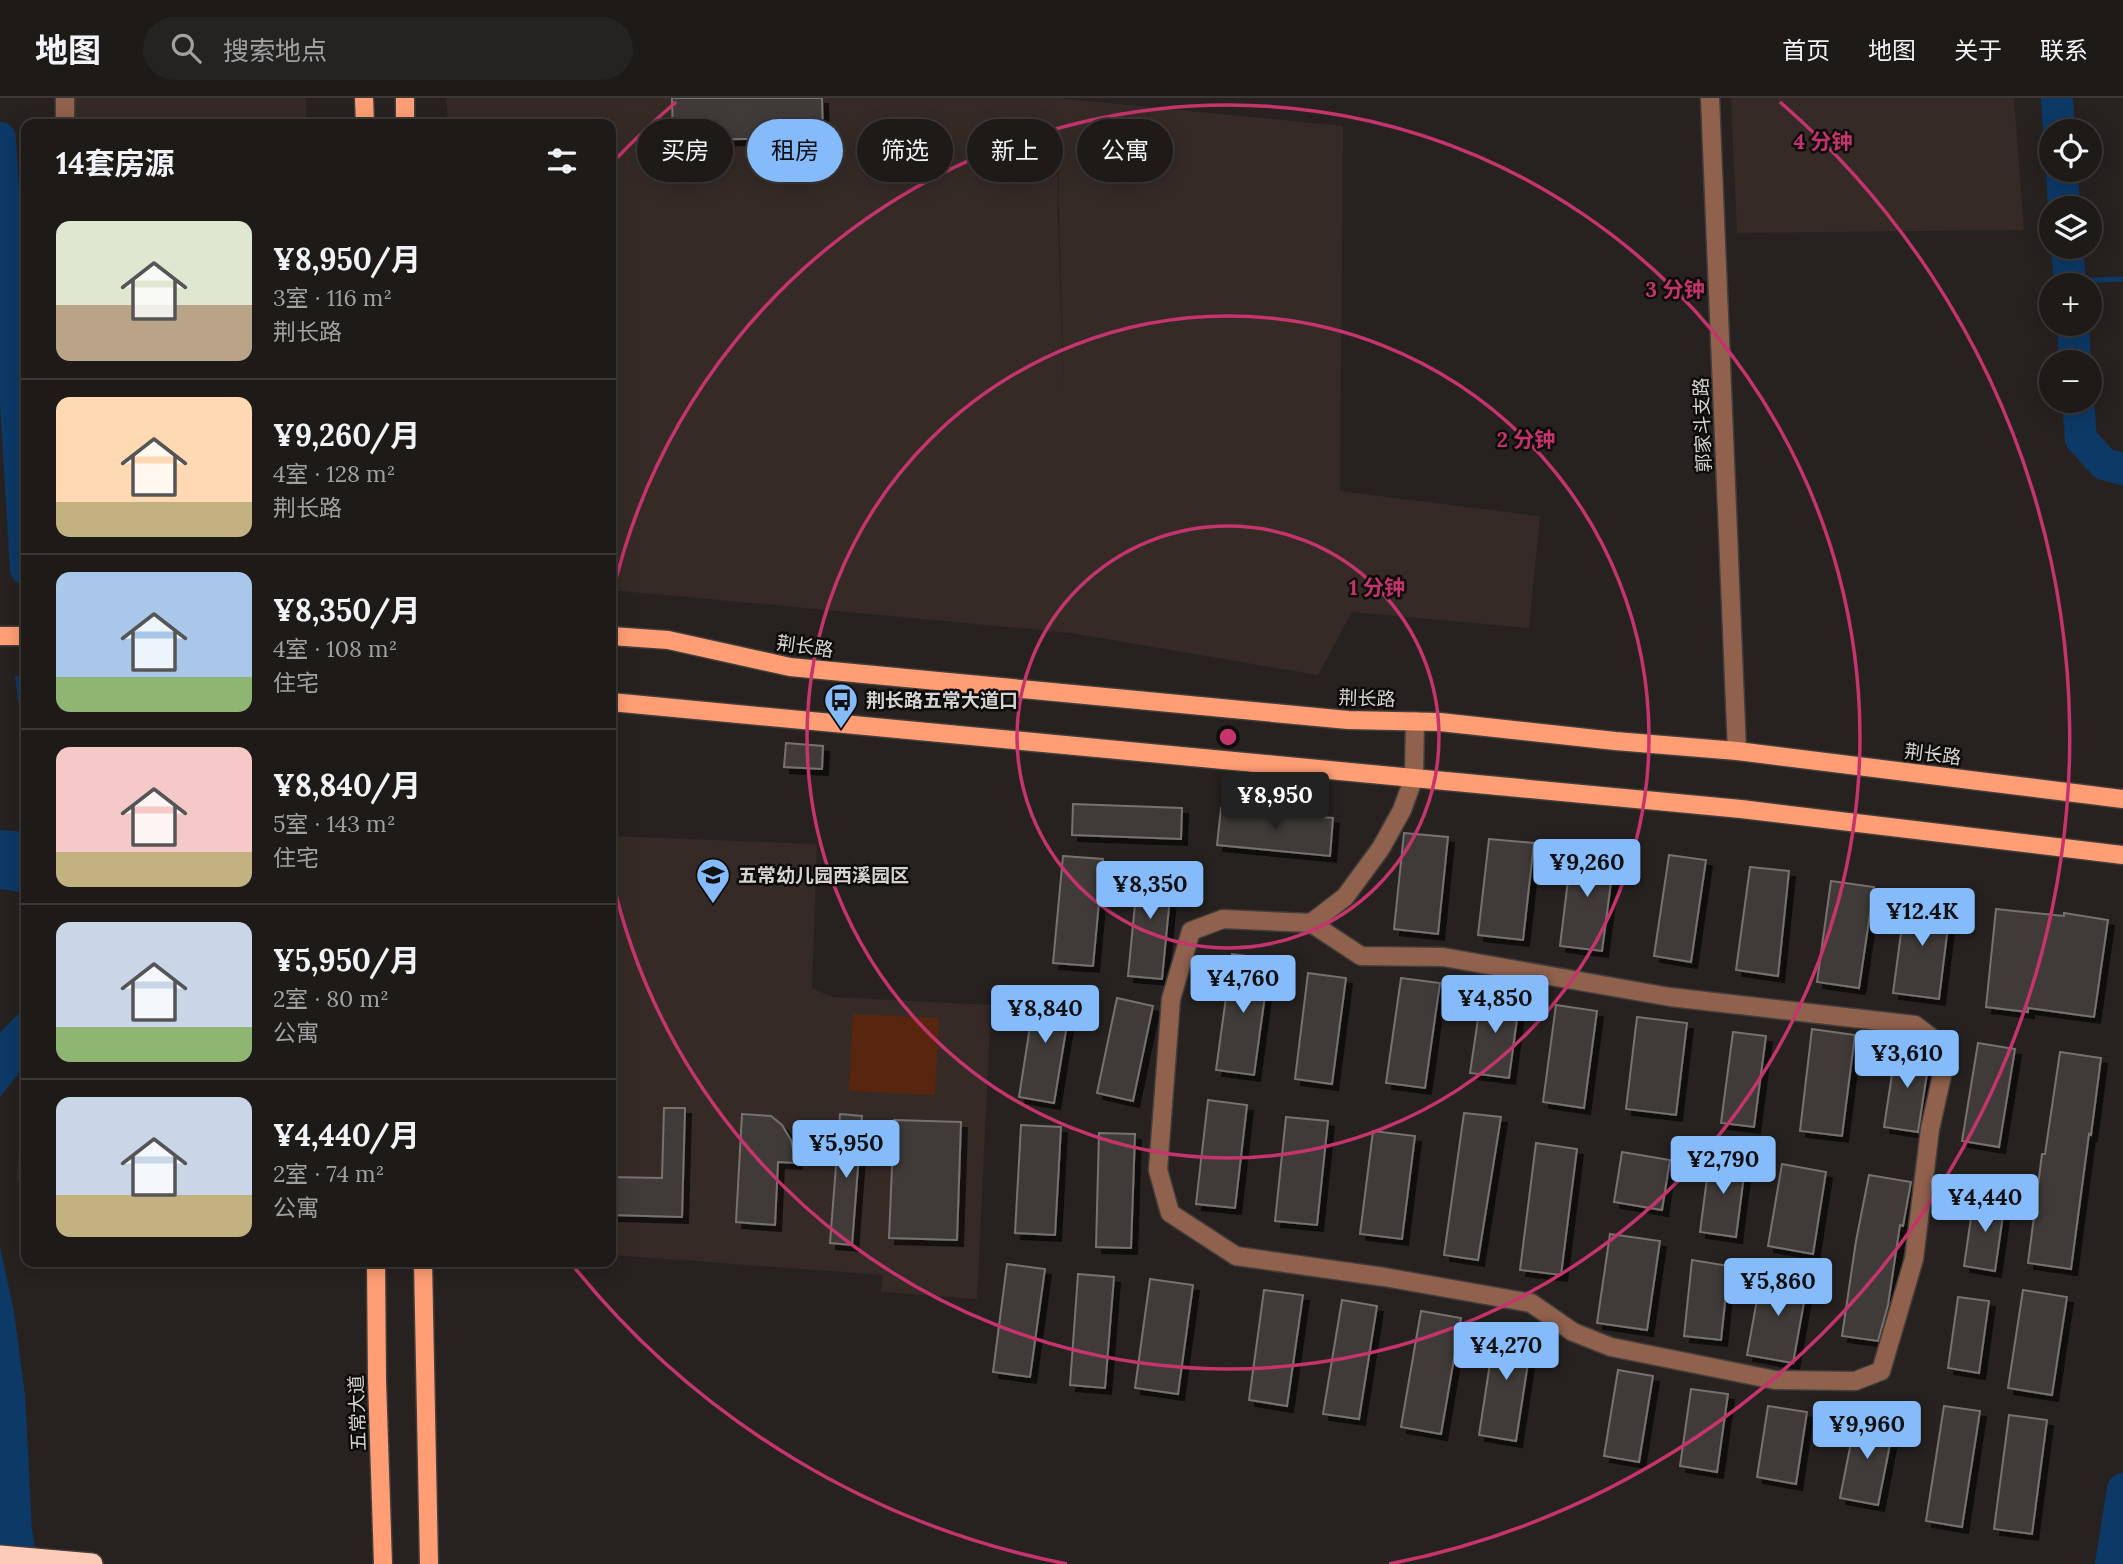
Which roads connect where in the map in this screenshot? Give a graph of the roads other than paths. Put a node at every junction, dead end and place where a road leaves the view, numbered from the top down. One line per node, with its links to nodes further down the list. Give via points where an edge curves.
1 (65, 98): 5 (street)
2 (364, 98): 6 (main road)
3 (405, 98): 7 (main road)
4 (1710, 98): 13 (street, 郭家斗支路)
5 (65, 119)
6 (365, 119)
7 (405, 119)
8 (0, 636): 9 (main road)
9 (21, 636)
10 (616, 636): 12 (main road, 荆长路, via 668,640 790,667 1348,720)
11 (616, 702): 14 (main road)
12 (1415, 721): 13 (main road, 荆长路); 14 (street)
13 (1737, 751): 15 (main road, 荆长路)
14 (1414, 777): 16 (main road, via 1741,809); 17 (street, via 1381,848 1345,897)
15 (2123, 799)
16 (2123, 855)
17 (1311, 923): 17 (street, via 1223,919 1191,931 1171,999 1158,1170 1170,1213 1236,1256 1531,1303 1573,1332 1611,1347 1775,1380 1855,1381 1881,1371 1914,1259 1930,1129 1943,1071 1940,1044 1915,1025 1670,997 1443,957 1361,956)
18 (376, 1267): 22 (main road, 五常大道)
19 (423, 1267): 23 (main road)
20 (0, 1556): 21 (highway)
21 (92, 1564)
22 (383, 1564)
23 (429, 1564)

